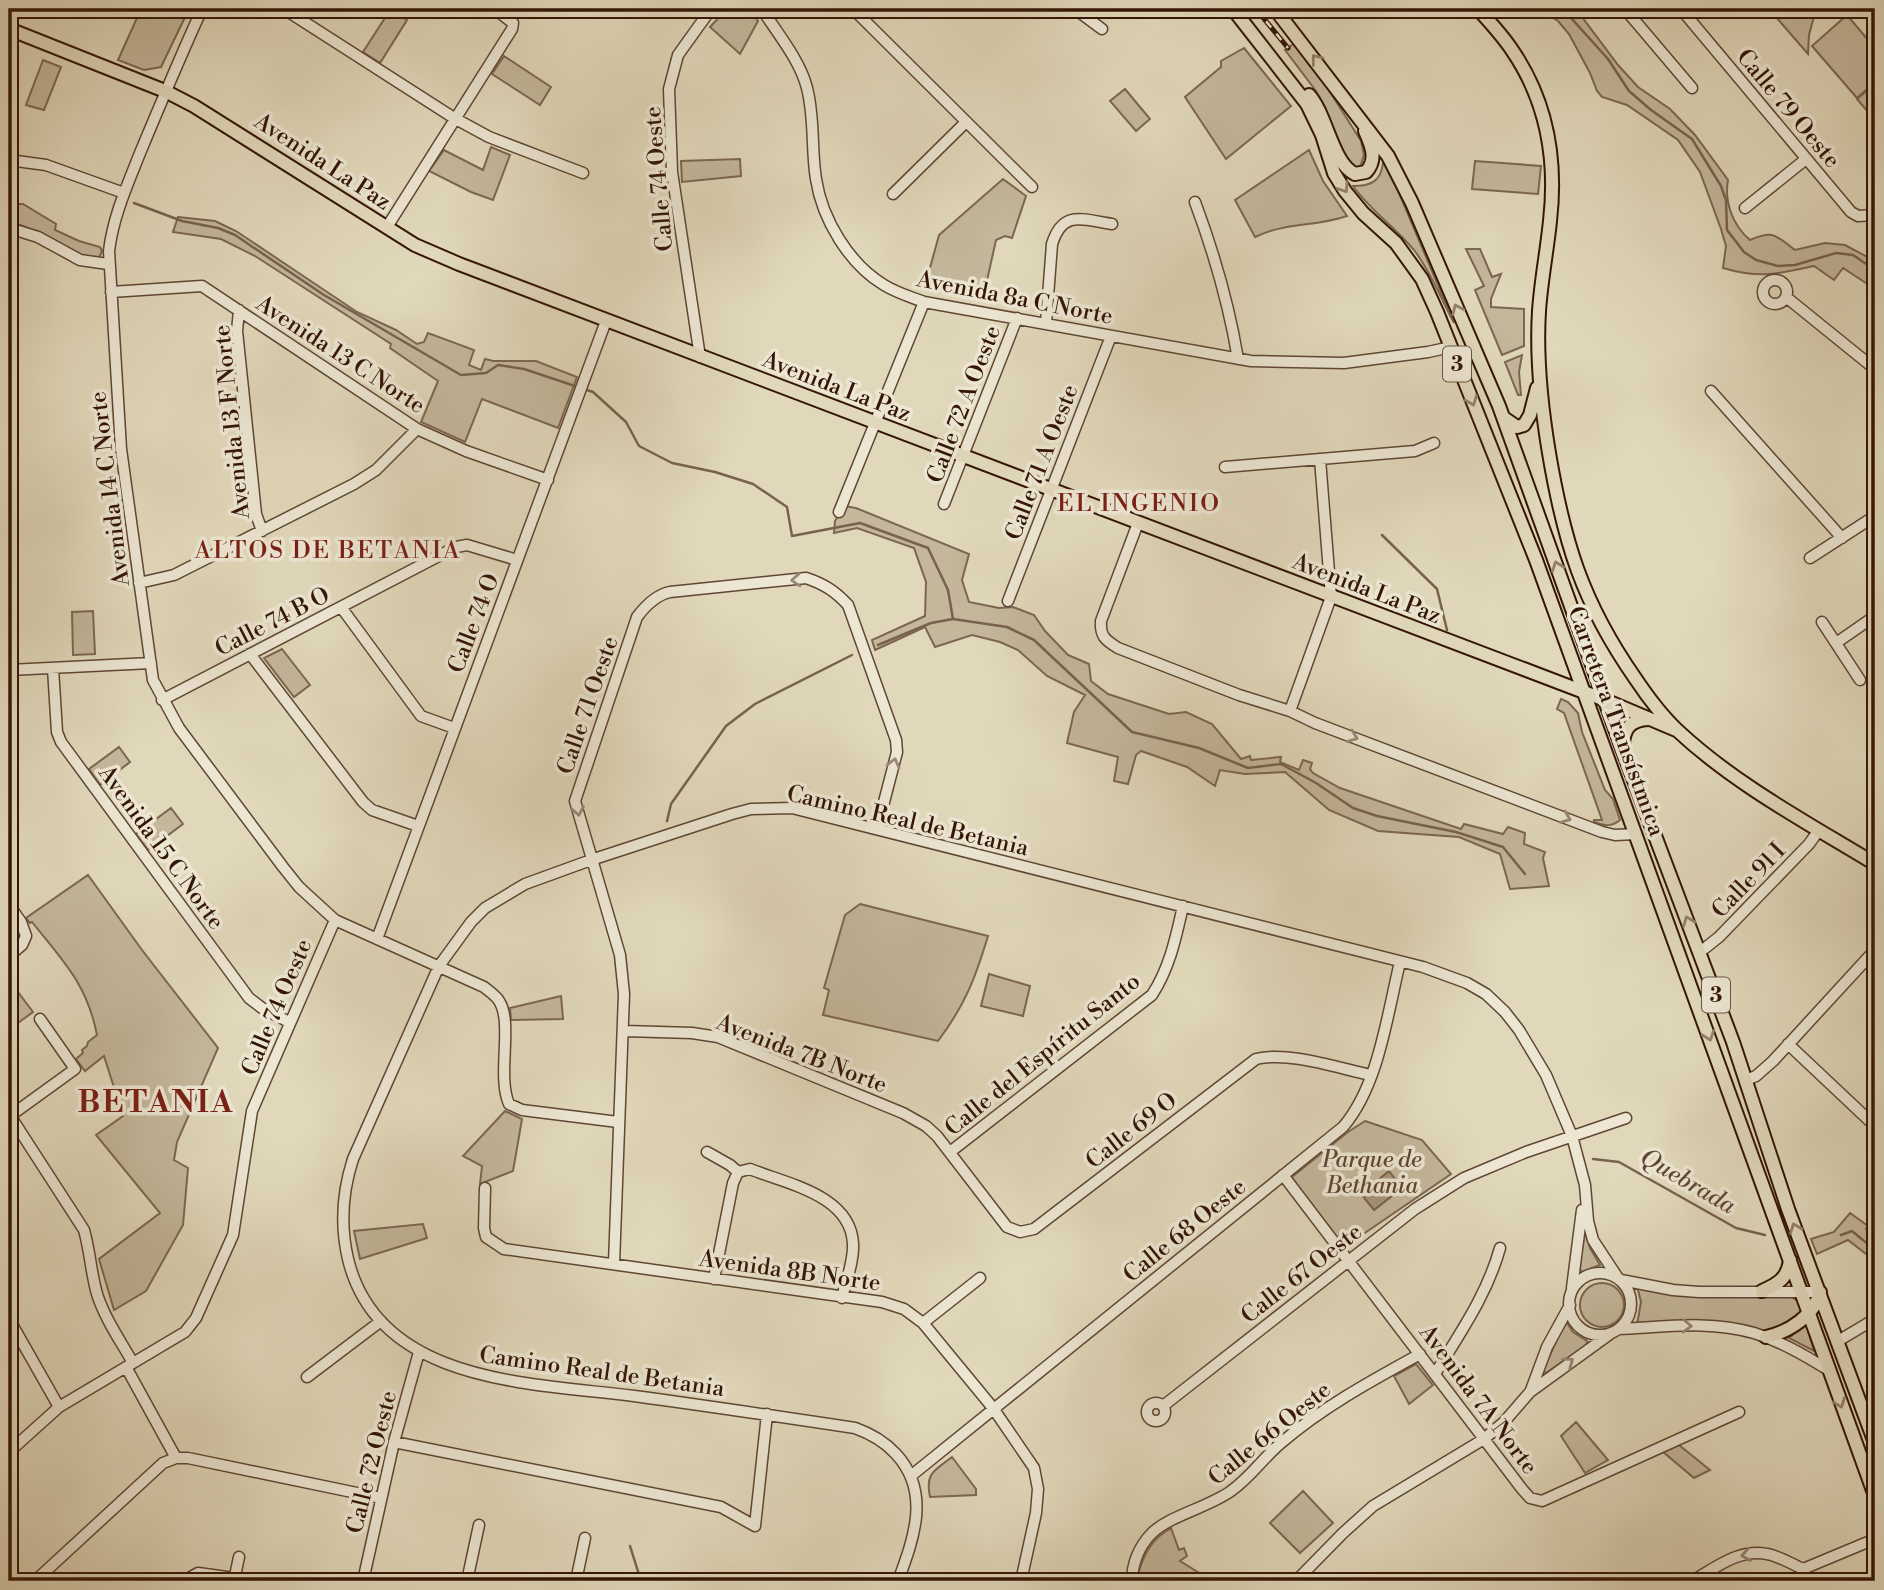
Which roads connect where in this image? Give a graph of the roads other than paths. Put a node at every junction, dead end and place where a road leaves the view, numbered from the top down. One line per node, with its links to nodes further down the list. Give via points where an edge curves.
1 (202, 9): 17 (street, Avenida 14 C Norte)
2 (284, 9): 19 (street)
3 (495, 9): 19 (street, via 513,23 509,34)
4 (711, 9): 43 (street, Calle 74 Oeste, via 678,55 669,89 672,172)
5 (762, 9): 36 (street, Avenida 8a C Norte, via 807,86 819,197 837,236 884,285)
6 (853, 9): 20 (street)
7 (1075, 9): 14 (street)
8 (1233, 9): 15 (main road, Carretera Transístmica / 3)
9 (1275, 9): 18 (main road, Carretera Transístmica / 3, one-way to 9)
10 (1478, 9): 46 (main road, via 1512,49 1531,83 1552,151 1551,219 1539,308)
11 (1625, 9): 16 (street)
12 (1681, 9): 21 (street, Calle 79 Oeste)
13 (9, 29): 17 (main road, Avenida La Paz)
14 (1102, 29)
15 (1278, 65): 18 (main road, via 1315,102 1342,162 1359,174 1370,168 1373,154); 42 (main road, Carretera Transístmica / 3, one-way to 42, via 1307,104 1345,191 1396,243 1422,279)
16 (1692, 88)
17 (165, 91): 25 (street, Avenida 14 C Norte); 31 (main road, Avenida La Paz, via 218,119)
18 (1356, 111): 48 (main road, Carretera Transístmica / 3, one-way to 18, via 1412,203 1388,156)
19 (454, 118): 23 (street, via 489,137); 31 (street)
20 (966, 122): 24 (street); 26 (street)
21 (1806, 159): 28 (street); 29 (street, Calle 79 Oeste, via 1850,212)
22 (9, 160): 25 (street, via 46,165)
23 (583, 173)
24 (1032, 187)
25 (124, 193): 33 (street, Avenida 14 C Norte, via 114,219)
26 (893, 194)
27 (1195, 202): 44 (street, via 1210,242)
28 (1745, 208)
29 (1875, 215)
30 (1111, 224): 40 (street, via 1074,218 1063,222 1052,244)
31 (387, 227): 39 (main road, Avenida La Paz, via 415,245)
32 (9, 228): 33 (street, via 38,237 80,261)
33 (108, 264): 34 (street, Avenida 14 C Norte)
34 (111, 292): 37 (street, Avenida 13 C Norte, via 202,286); 65 (street, Avenida 14 C Norte, via 121,449)
35 (1786, 297): 45 (street)
36 (924, 302): 38 (street, Avenida 8a C Norte); 49 (street)
37 (239, 310): 50 (street, Avenida 13 C Norte); 61 (street, Avenida 13 F Norte, via 237,331 256,514)
38 (1017, 318): 40 (street, Avenida 8a C Norte); 52 (street, Calle 72 A Oeste)
39 (606, 321): 43 (main road, Avenida La Paz); 55 (street, Calle 74 O)
40 (1046, 323): 41 (street, Avenida 8a C Norte)
41 (1111, 336): 44 (street, Avenida 8a C Norte); 56 (street, Calle 71 A Oeste)
42 (1451, 347): 44 (street, Avenida 8a C Norte, via 1343,363); 77 (main road, Carretera Transístmica / 3, one-way to 77)
43 (700, 357): 49 (main road, Avenida La Paz)
44 (1238, 359)
45 (1875, 369)
46 (1539, 378): 48 (main road, via 1524,425 1517,427); 83 (main road, via 1561,521 1578,575 1616,651)
47 (1711, 391): 62 (street)
48 (1504, 418): 79 (main road, Carretera Transístmica / 3, one-way to 48)
49 (877, 424): 52 (main road, Avenida La Paz); 58 (street)
50 (417, 429): 55 (street, Avenida 13 C Norte); 61 (street, via 376,470)
51 (1434, 443): 53 (street, via 1415,451)
52 (963, 457): 56 (main road, Avenida La Paz); 57 (street, Calle 72 A Oeste)
53 (1320, 459): 54 (street); 66 (street)
54 (1226, 467)
55 (548, 480): 64 (street, Calle 74 O)
56 (1050, 490): 60 (main road, Avenida La Paz); 67 (street, Calle 71 A Oeste)
57 (944, 504)
58 (839, 512)
59 (1875, 516): 62 (street)
60 (1138, 523): 66 (main road, Avenida La Paz); 80 (street, via 1101,621 1105,640)
61 (262, 531): 65 (street, via 174,575)
62 (1842, 538): 63 (street)
63 (1810, 558)
64 (517, 560): 68 (street, Calle 74 B O, via 467,545 456,547); 82 (street, Calle 74 O)
65 (139, 583): 73 (street, Avenida 14 C Norte)
66 (1331, 597): 77 (main road, Avenida La Paz); 80 (street)
67 (1008, 601)
68 (341, 607): 72 (street, Calle 74 B O); 82 (street, via 421,716)
69 (1875, 616): 71 (street)
70 (1822, 622): 71 (street)
71 (1836, 643): 76 (street)
72 (250, 654): 78 (street, Calle 74 B O); 85 (street, via 363,802 372,810)
73 (151, 663): 74 (street); 78 (street, Avenida 14 C Norte)
74 (53, 668): 75 (street); 101 (street, Avenida 15 C Norte, via 61,742 250,998)
75 (9, 670)
76 (1860, 680)
77 (1585, 693): 79 (main road, Avenida La Paz); 88 (main road, Carretera Transístmica / 3)
78 (162, 700): 93 (street, Avenida 14 C Norte, via 283,867)
79 (1605, 700): 81 (main road, Avenida La Paz); 84 (main road, Carretera Transístmica / 3)
80 (1290, 711): 88 (street, one-way to 88, via 1602,832)
81 (1652, 719): 83 (main road, Avenida La Paz); 84 (main road, via 1628,726)
82 (454, 728): 85 (street, Calle 74 O)
83 (1676, 730): 87 (main road, via 1719,766)
84 (1623, 751): 96 (main road, Carretera Transístmica / 3, one-way to 84)
85 (418, 826): 94 (street, Calle 74 O)
86 (877, 829): 89 (street, Camino Real de Betania, via 792,808 751,810); 89 (street, Calle 71 Oeste, one-way to 89, via 896,740 848,606 825,584 806,578 670,592 661,594 637,617 575,801); 92 (street, Camino Real de Betania)
87 (1819, 830): 90 (main road); 96 (street, Calle 91 I)
88 (1636, 834): 118 (main road, Carretera Transístmica / 3, one-way to 118)
89 (591, 860): 99 (street, Camino Real de Betania, via 525,884 485,908); 102 (street, Calle 71 Oeste, via 620,956)
90 (1875, 864)
91 (9, 905): 97 (street, via 26,936)
92 (1183, 905): 98 (street, Camino Real de Betania); 112 (street, Calle del Espíritu Santo, via 1164,977 1152,995)
93 (335, 920): 94 (street, Calle 74 Oeste); 101 (street, Calle 74 Oeste)
94 (377, 939): 99 (street, Calle 74 Oeste)
95 (1875, 950): 103 (street)
96 (1700, 952): 105 (main road, Carretera Transístmica / 3)
97 (9, 956)
98 (1400, 962): 104 (street, Calle 68 Oeste); 110 (street, Camino Real de Betania, via 1467,983 1505,1012 1546,1075)
99 (439, 966): 108 (street, Calle 74 Oeste, via 484,987 499,1000 505,1037 503,1091 509,1104 522,1111); 133 (street, Camino Real de Betania, via 346,1181 344,1238 352,1272)
100 (40, 1019): 106 (street, via 75,1069)
101 (289, 1023): 140 (street, Calle 74 Oeste, via 252,1111 233,1236 196,1318 185,1332)
102 (625, 1031): 108 (street, Calle 71 Oeste); 112 (street, Avenida 7B Norte, via 718,1037 903,1113 926,1126)
103 (1788, 1045): 105 (street); 109 (street)
104 (1371, 1075): 112 (street, Calle 69 O, via 1274,1056 1256,1059 1026,1232 1007,1227); 114 (street, Calle 68 Oeste, via 1343,1127)
105 (1746, 1080): 125 (main road, Carretera Transístmica / 3, one-way to 105)
106 (10, 1115): 140 (street, via 84,1230 97,1294)
107 (1626, 1118): 110 (street, Calle 67 Oeste)
108 (618, 1122): 120 (street, Calle 71 Oeste)
109 (1875, 1126)
110 (1572, 1136): 115 (street, Camino Real de Betania); 119 (street, Calle 67 Oeste, via 1464,1178)
111 (707, 1152): 113 (street)
112 (950, 1152)
113 (738, 1172): 122 (street); 128 (street, via 750,1169 824,1198 845,1217 854,1247)
114 (1283, 1175): 119 (street, Avenida 7A Norte); 147 (street, Calle 68 Oeste)
115 (1585, 1185): 123 (street, Camino Real de Betania, via 1593,1241); 126 (street, Camino Real de Betania)
116 (485, 1188): 120 (street, Avenida 8B Norte, via 484,1228 486,1237 497,1246)
117 (1500, 1248): 142 (street, via 1488,1285)
118 (1790, 1259): 124 (main road, via 1783,1279); 127 (main road, Carretera Transístmica / 3)
119 (1348, 1260): 139 (street, Avenida 7A Norte); 145 (street, Calle 67 Oeste)
120 (614, 1264): 122 (street, Avenida 8B Norte)
121 (980, 1278): 134 (street)
122 (714, 1279): 128 (street, Avenida 8B Norte)
123 (1619, 1279): 124 (street, via 1674,1290); 126 (street, via 1591,1274); 135 (street, via 1627,1287 1632,1305 1626,1322)
124 (1762, 1291): 127 (street)
125 (1819, 1292): 127 (street); 130 (main road); 137 (main road, Carretera Transístmica / 3)
126 (1571, 1293): 129 (street)
127 (1801, 1293): 130 (main road, Carretera Transístmica / 3)
128 (842, 1298): 134 (street, Avenida 8B Norte, via 895,1306)
129 (1570, 1305): 135 (street, via 1582,1330 1600,1335); 144 (street)
130 (1807, 1314): 136 (main road, via 1786,1331); 141 (main road, Carretera Transístmica / 3)
131 (1875, 1319): 137 (street)
132 (9, 1320): 146 (street)
133 (381, 1321): 138 (street, Camino Real de Betania); 143 (street)
134 (923, 1323): 147 (street, Avenida 8B Norte)
135 (1614, 1332): 136 (street, one-way to 136, via 1671,1325 1723,1327); 144 (street, one-way to 135)
136 (1766, 1337): 141 (street)
137 (1838, 1341): 152 (main road, Carretera Transístmica / 3)
138 (419, 1352): 149 (street, Camino Real de Betania, via 471,1372 514,1380); 151 (street, Calle 72 Oeste)
139 (1420, 1354): 142 (street, Avenida 7A Norte); 171 (street, Calle 66 Oeste, via 1326,1408 1280,1443 1223,1497 1153,1531 1138,1554)
140 (129, 1365): 146 (street, Calle 74 Oeste); 154 (street)
141 (1827, 1369): 156 (main road, Carretera Transístmica / 3, one-way to 156)
142 (1435, 1374): 150 (street, Avenida 7A Norte)
143 (307, 1377)
144 (1530, 1392): 150 (street)
145 (1163, 1406)
146 (59, 1407): 153 (street, Calle 74 Oeste)
147 (993, 1408): 155 (street, Calle 68 Oeste); 170 (street, Avenida 8B Norte, via 1034,1468 1038,1489)
148 (1739, 1412): 150 (street, Avenida 7A Norte, via 1542,1502 1530,1498)
149 (767, 1414): 151 (street, via 755,1526 721,1507); 155 (street, Camino Real de Betania, via 869,1433 884,1442)
150 (1484, 1439): 172 (street, via 1373,1506)
151 (394, 1442): 157 (street, Calle 72 Oeste)
152 (1875, 1443)
153 (9, 1452)
154 (176, 1458): 157 (street); 164 (street, via 163,1464)
155 (912, 1475): 169 (street, via 916,1513)
156 (1875, 1496)
157 (381, 1498): 166 (street, Calle 72 Oeste)
158 (479, 1525): 167 (street)
159 (585, 1538): 168 (street)
160 (1875, 1539): 162 (street)
161 (239, 1558): 163 (street)
162 (1803, 1569): 173 (street, one-way to 173, via 1769,1554 1750,1553); 174 (street)
163 (234, 1580): 165 (street, via 198,1573)
164 (35, 1581)
165 (184, 1581)
166 (362, 1581)
167 (467, 1581)
168 (576, 1581)
169 (898, 1581)
170 (1021, 1581)
171 (1132, 1581)
172 (1296, 1581)
173 (1692, 1581)
174 (1807, 1581)

